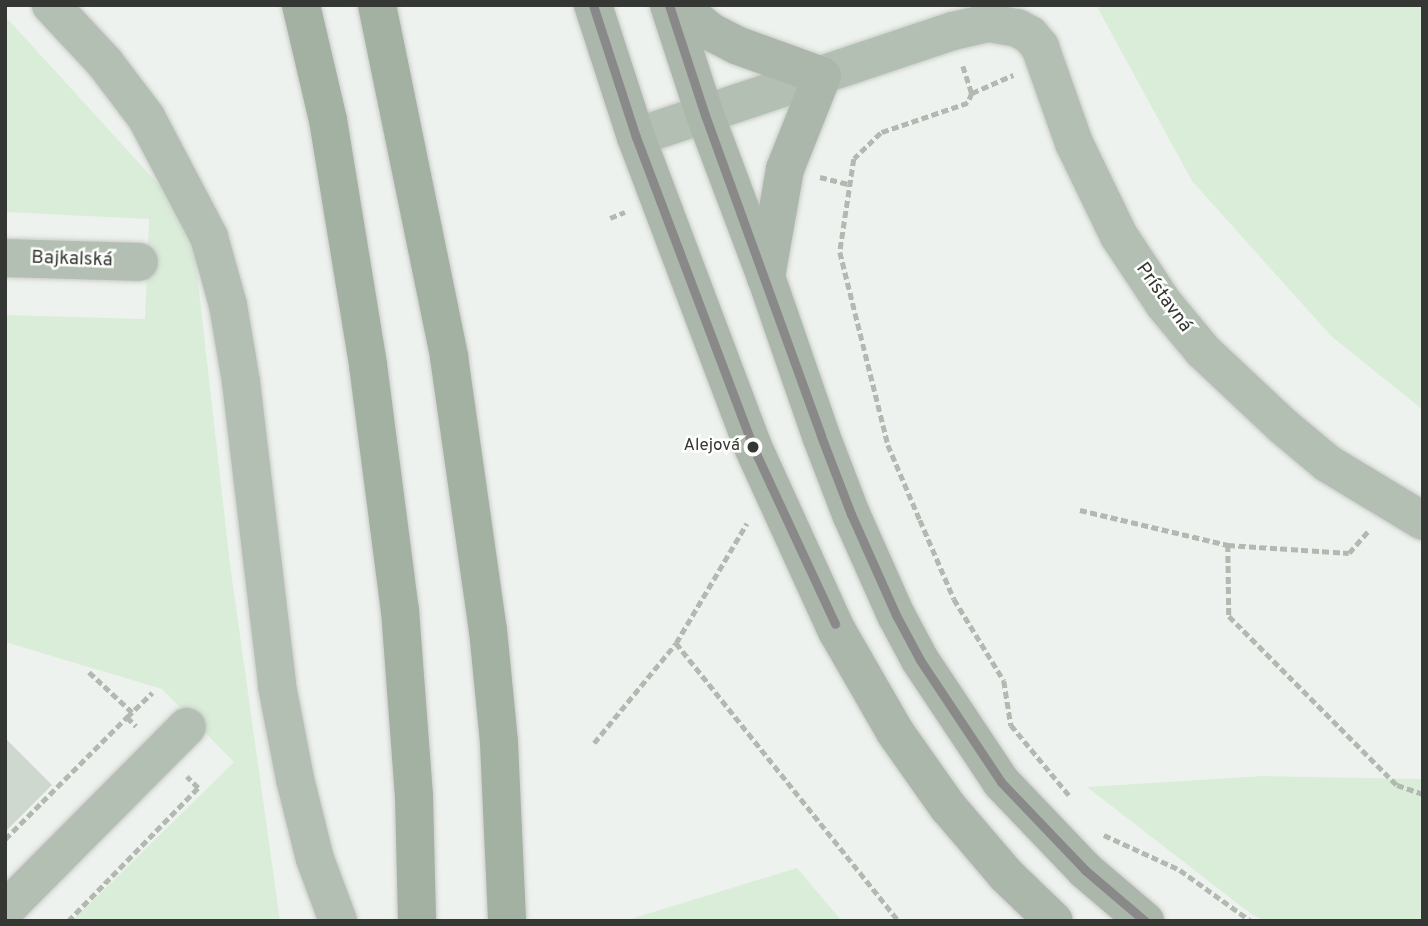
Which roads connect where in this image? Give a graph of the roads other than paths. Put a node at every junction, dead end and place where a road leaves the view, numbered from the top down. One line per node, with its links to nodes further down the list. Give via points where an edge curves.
1 (51, 5): 17 (street, via 105,63 146,117 209,237 228,304 241,382 277,686 315,859)
2 (301, 5): 18 (highway, via 328,120 368,365 400,610)
3 (377, 5): 19 (highway, via 449,357 484,602 499,743)
4 (593, 5): 10 (main road)
5 (669, 5): 9 (main road)
6 (678, 5): 8 (main road, via 736,45)
7 (1003, 14): 8 (street); 14 (street, Prístavná, via 1040,47 1074,143 1119,236 1164,304 1203,351 1284,428 1328,463)
8 (822, 76): 9 (street); 13 (main road, via 785,169)
9 (705, 115): 10 (street); 13 (main road)
10 (636, 137): 20 (main road, via 753,447 837,631 895,732 956,817)
11 (5, 258): 12 (street, Bajkalská)
12 (139, 262)
13 (766, 277): 21 (main road, via 850,514 920,660 1001,782 1085,870)
14 (1407, 512)
15 (187, 727): 16 (street)
16 (5, 910)
17 (338, 921)
18 (418, 921)
19 (507, 921)
20 (1054, 921)
21 (1145, 921)

